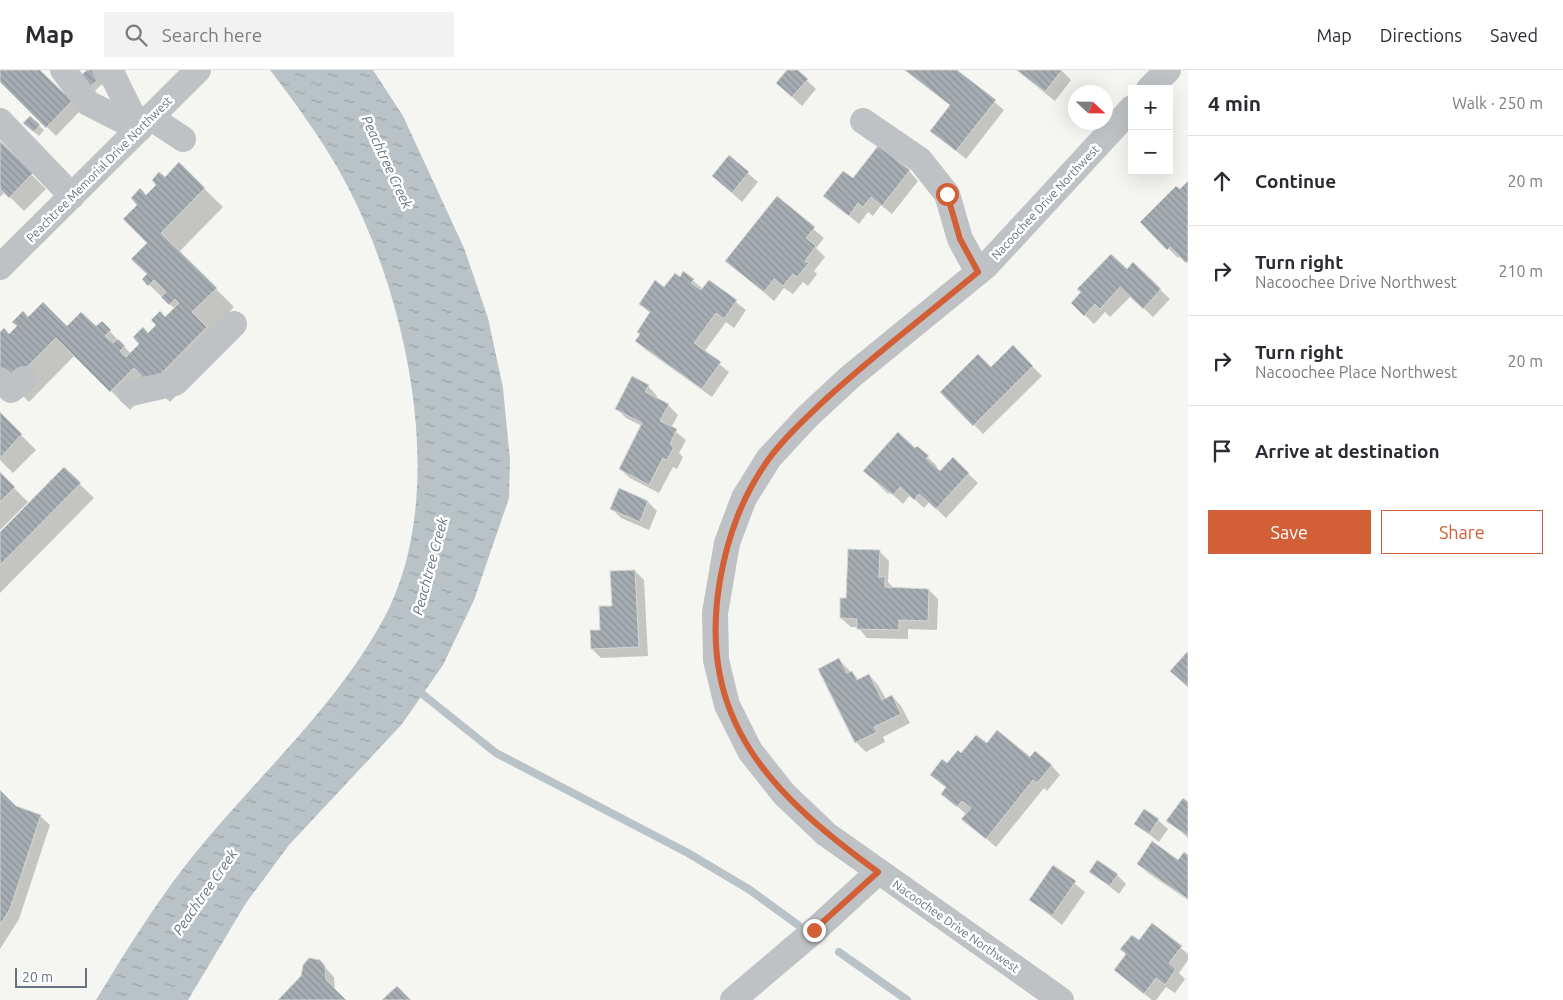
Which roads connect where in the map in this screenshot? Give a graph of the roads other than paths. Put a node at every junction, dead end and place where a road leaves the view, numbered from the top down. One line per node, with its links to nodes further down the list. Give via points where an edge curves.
1 (63, 70): 9 (street, via 88,103)
2 (105, 70): 9 (street)
3 (198, 70): 9 (street, Peachtree Memorial Drive Northwest)
4 (1168, 70): 5 (street)
5 (1153, 85)
6 (1128, 112): 13 (street, Nacoochee Drive Northwest)
7 (0, 121): 11 (street)
8 (863, 122): 13 (street, via 920,160 947,194 960,239)
9 (145, 123): 10 (street); 11 (street, Peachtree Memorial Drive Northwest)
10 (183, 139)
11 (72, 196): 12 (street, Peachtree Memorial Drive Northwest)
12 (0, 267)
13 (978, 272): 16 (street, Nacoochee Drive Northwest, via 850,377 769,458 744,498 727,543 715,613 716,660 725,696 750,751 784,794 826,834)
14 (234, 324): 15 (street, via 175,383)
15 (131, 393)
16 (878, 872): 17 (street); 18 (street, Nacoochee Drive Northwest)
17 (733, 1000)
18 (1061, 1000)

